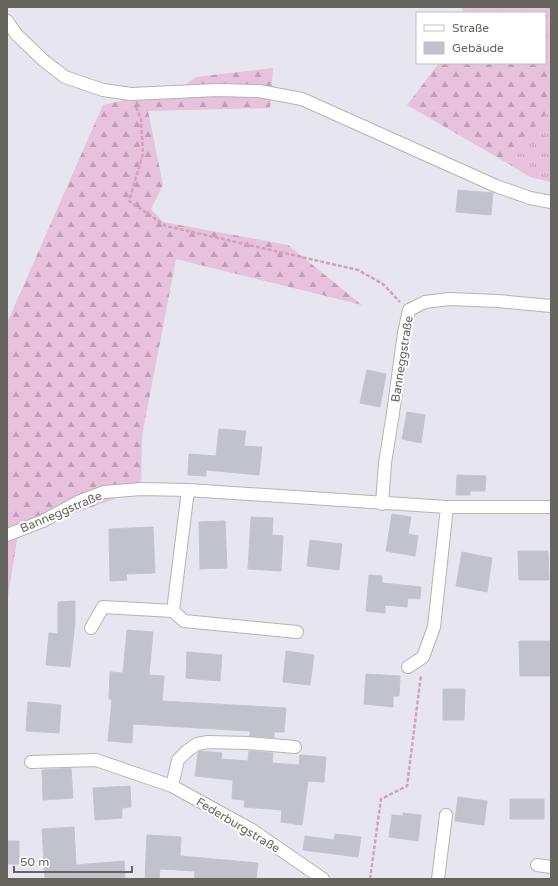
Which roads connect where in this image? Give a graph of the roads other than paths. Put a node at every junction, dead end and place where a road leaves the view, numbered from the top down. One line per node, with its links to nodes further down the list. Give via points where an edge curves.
1 (7, 21): 2 (street, via 17,35 65,77 103,90 131,94 259,91 302,100 496,186 530,198)
2 (551, 202)
3 (551, 306): 5 (street, Banneggstraße, via 449,299 425,302 409,310)
4 (188, 490): 5 (street, Banneggstraße); 8 (street, Banneggstraße, via 141,489 104,492); 9 (street)
5 (382, 504): 6 (street, Banneggstraße)
6 (448, 507): 7 (street, Banneggstraße); 12 (street, via 434,627 424,657)
7 (551, 507)
8 (7, 535)
9 (173, 611): 10 (street, via 103,607); 11 (street, via 184,621)
10 (91, 628)
11 (297, 632)
12 (408, 667)
13 (296, 747): 15 (street, via 248,743 197,744 178,760)
14 (31, 762): 15 (street, Federburgstraße, via 96,760)
15 (172, 786): 19 (street, Federburgstraße, via 252,830)
16 (446, 815): 20 (street)
17 (537, 865): 18 (street)
18 (551, 867)
19 (323, 879)
20 (438, 879)

